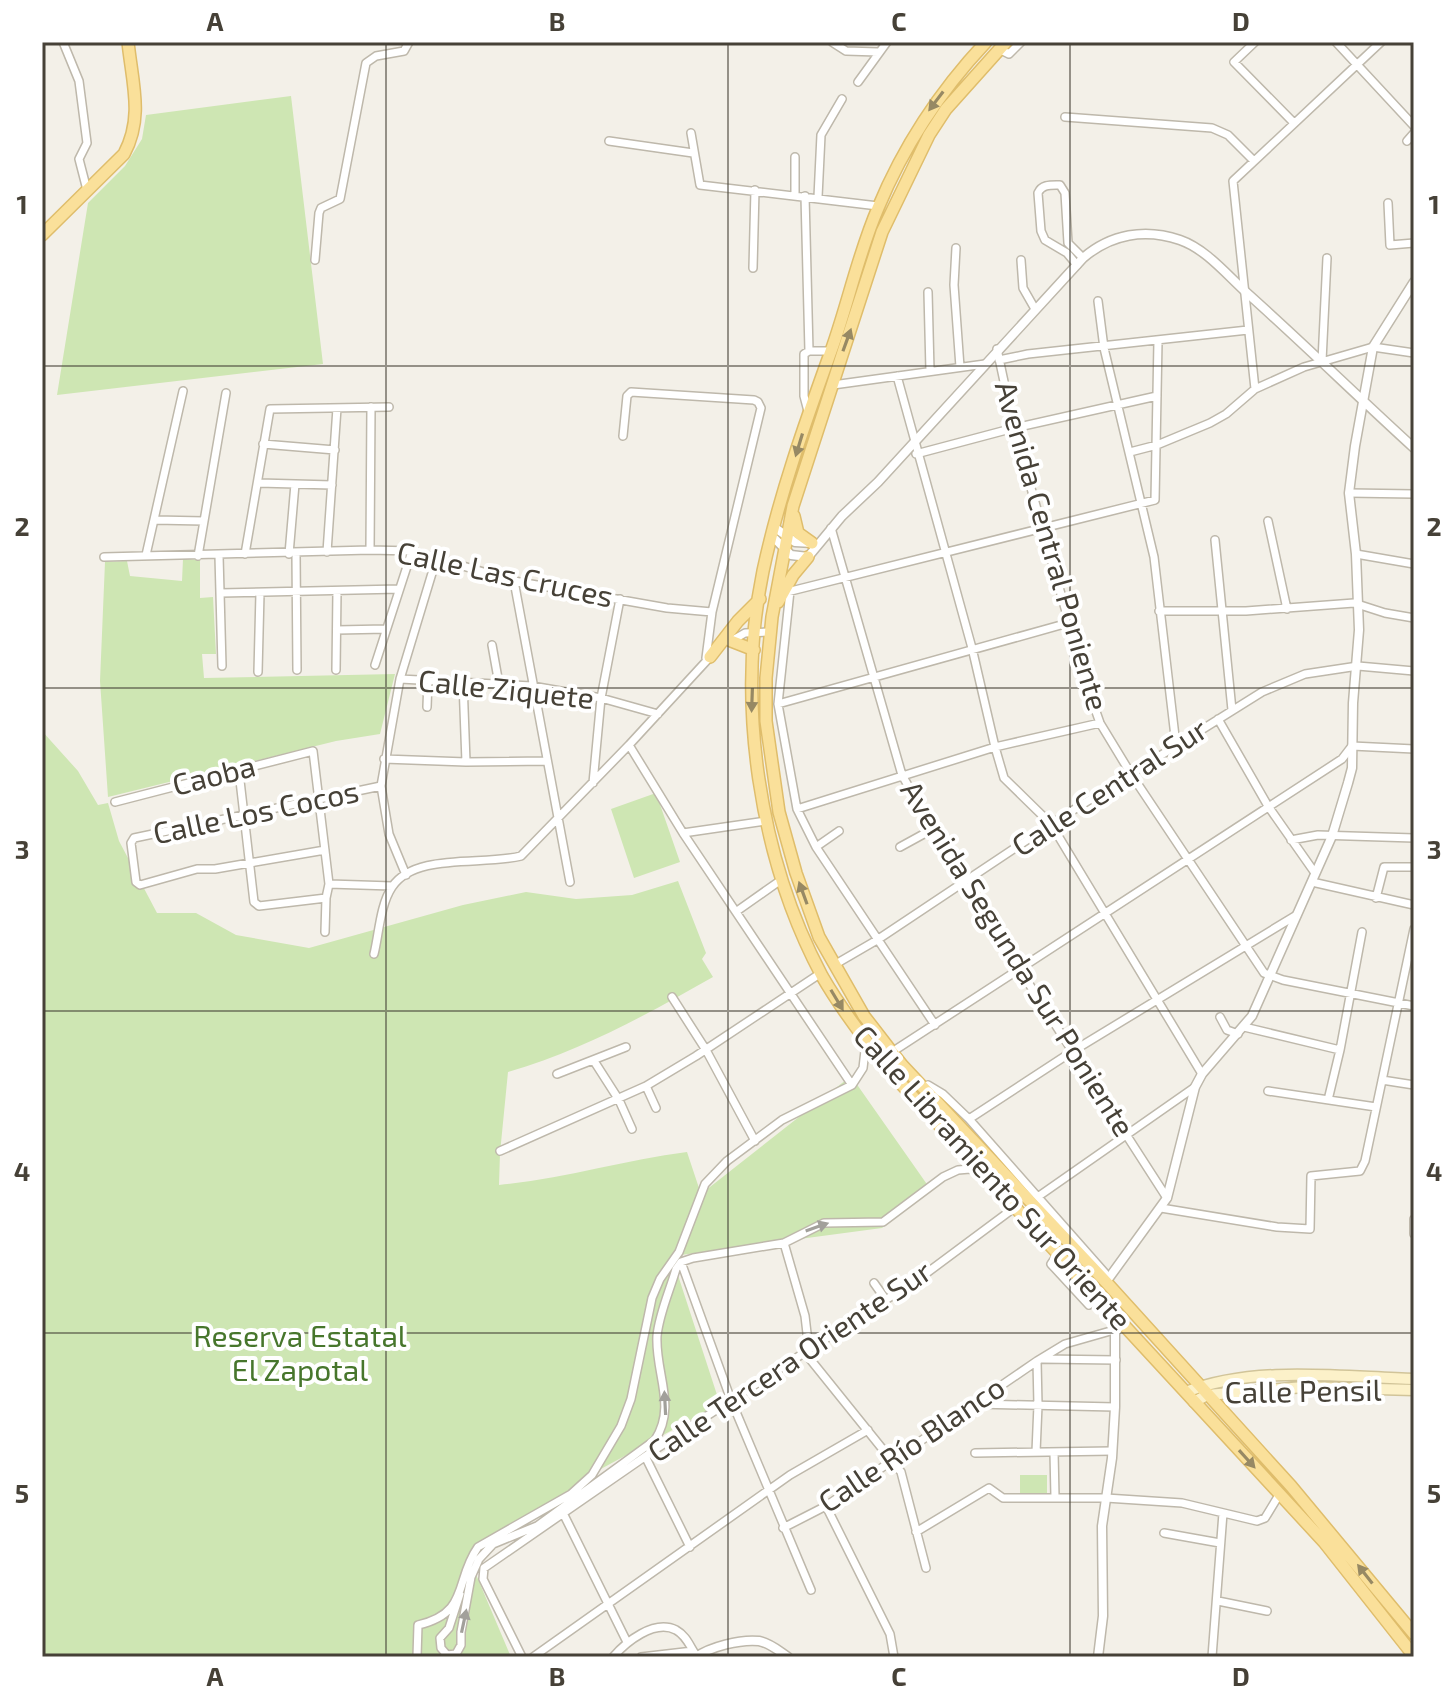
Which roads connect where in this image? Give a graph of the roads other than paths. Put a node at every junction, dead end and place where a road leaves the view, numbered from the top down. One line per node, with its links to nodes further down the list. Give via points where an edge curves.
1 (63, 42): 26 (street, via 79,81 85,117 87,143 79,159)
2 (128, 42): 26 (main road, via 135,129 124,154)
3 (409, 42): 37 (street, via 404,51 366,63 340,199 321,208)
4 (832, 42): 12 (street, via 846,51)
5 (887, 42): 12 (street)
6 (986, 42): 32 (main road, Calle Libramiento Sur Oriente, one-way to 32, via 932,105)
7 (1021, 42): 11 (street, via 1009,54)
8 (1255, 42): 17 (street, via 1234,62)
9 (1336, 42): 13 (street)
10 (1381, 42): 13 (street)
11 (1002, 46): 60 (main road, Calle Libramiento Sur Oriente, one-way to 11, via 882,232 912,166 946,109)
12 (878, 52): 14 (street)
13 (1358, 64): 17 (street); 18 (street)
14 (858, 82)
15 (842, 99): 30 (street, via 821,135)
16 (1065, 117): 25 (street, via 1212,128 1228,135)
17 (1294, 123): 25 (street)
18 (1414, 126)
19 (691, 133): 23 (street)
20 (1414, 133): 22 (street)
21 (609, 141): 23 (street)
22 (1407, 141)
23 (693, 153): 27 (street, via 700,185)
24 (795, 157): 28 (street)
25 (1254, 161): 42 (street, via 1233,181)
26 (87, 190): 33 (main road)
27 (755, 190): 28 (street); 40 (street)
28 (795, 195): 29 (street)
29 (805, 196): 30 (street); 51 (street)
30 (818, 197): 32 (street)
31 (1388, 203): 34 (street, via 1390,245)
32 (878, 206): 52 (main road, Calle Libramiento Sur Oriente)
33 (42, 235)
34 (1414, 243)
35 (956, 248): 57 (street)
36 (1327, 258): 55 (street)
37 (315, 260)
38 (1021, 260): 45 (street, via 1023,288)
39 (1080, 261): 39 (street, via 1068,243 1065,193 1060,185 1047,185 1038,193 1041,231 1045,240); 42 (street, via 1117,237 1154,234 1196,248); 45 (street)
40 (753, 268)
41 (1414, 282): 48 (street)
42 (1244, 290): 46 (street); 55 (street)
43 (928, 292): 58 (street)
44 (1098, 301): 49 (street)
45 (1035, 309): 50 (street)
46 (1248, 330): 47 (street); 61 (street)
47 (1158, 341): 49 (street); 64 (street)
48 (1373, 347): 53 (street); 55 (street); 65 (street)
49 (1104, 348): 54 (street); 66 (street)
50 (997, 349): 54 (street, Avenida Central Poniente); 56 (street)
51 (809, 351): 52 (street); 70 (street, via 803,365)
52 (831, 351): 70 (main road, Calle Libramiento Sur Oriente)
53 (1414, 353)
54 (999, 360): 71 (street, Avenida Central Poniente)
55 (1322, 361): 61 (street); 65 (street)
56 (985, 364): 57 (street); 73 (street)
57 (960, 367): 58 (street)
58 (930, 371): 59 (street)
59 (897, 376): 60 (street); 73 (street)
60 (832, 385): 86 (main road, Calle Libramiento Sur Oriente)
61 (1255, 389): 75 (street, via 1218,418)
62 (183, 391): 87 (street)
63 (226, 393): 88 (street)
64 (1157, 396): 66 (street); 75 (street)
65 (1363, 402): 76 (street); 83 (street)
66 (1118, 405): 71 (street); 78 (street)
67 (371, 407): 68 (street); 69 (street); 96 (street)
68 (389, 407)
69 (337, 408): 74 (street, via 270,409); 77 (street)
70 (809, 416): 92 (main road, Calle Libramiento Sur Oriente, one-way to 92)
71 (1014, 428): 79 (street); 91 (street, Avenida Central Poniente)
72 (623, 436): 124 (street, via 628,393 758,402 761,408)
73 (913, 443): 79 (street); 90 (street)
74 (263, 444): 77 (street); 80 (street)
75 (1157, 445): 78 (street); 85 (street, via 1157,496)
76 (1414, 448)
77 (335, 450): 82 (street)
78 (1130, 452): 85 (street)
79 (916, 454): 99 (street)
80 (259, 483): 81 (street); 100 (street)
81 (295, 484): 82 (street); 101 (street)
82 (332, 485): 98 (street)
83 (1349, 493): 84 (street); 102 (street)
84 (1414, 494)
85 (1140, 504): 91 (street); 123 (street, via 1154,557)
86 (793, 506): 94 (main road, via 798,533); 95 (main road, Calle Libramiento Sur Oriente)
87 (155, 520): 88 (street); 103 (street)
88 (204, 521): 104 (street)
89 (1268, 521): 121 (street)
90 (831, 528): 94 (street); 110 (street, Avenida Segunda Sur Poniente)
91 (1042, 528): 99 (street); 127 (street, Avenida Central Poniente)
92 (773, 532): 95 (street); 119 (main road, Calle Libramiento Sur Oriente)
93 (1215, 540): 122 (street)
94 (817, 542): 95 (street); 107 (street)
95 (786, 544): 107 (street, via 791,555); 125 (main road, Calle Libramiento Sur Oriente)
96 (370, 550): 97 (street, Calle Las Cruces); 98 (street, Calle Las Cruces)
97 (412, 551): 108 (street, Calle Las Cruces); 112 (street)
98 (327, 552): 101 (street, Calle Las Cruces)
99 (944, 552): 110 (street); 134 (street)
100 (245, 554): 101 (street, Calle Las Cruces); 105 (street, Calle Las Cruces)
101 (293, 554): 114 (street)
102 (1356, 554): 109 (street); 120 (street)
103 (146, 555): 104 (street, Calle Las Cruces); 106 (street, Calle Las Cruces)
104 (198, 556): 105 (street, Calle Las Cruces)
105 (219, 556): 116 (street)
106 (104, 557)
107 (808, 557): 115 (main road)
108 (436, 560): 111 (street, Calle Las Cruces); 144 (street)
109 (1414, 564)
110 (846, 577): 115 (street); 145 (street, Avenida Segunda Sur Poniente)
111 (514, 581): 118 (street, Calle Las Cruces); 149 (street)
112 (399, 589): 113 (street); 128 (street)
113 (337, 591): 114 (street); 129 (street)
114 (296, 592): 117 (street); 140 (street)
115 (786, 592): 125 (main road); 151 (street)
116 (221, 593): 117 (street); 138 (street)
117 (260, 593): 143 (street)
118 (620, 599): 124 (street, Calle Las Cruces); 150 (street)
119 (760, 599): 130 (main road, Calle Libramiento Sur Oriente); 136 (main road)
120 (1358, 606): 121 (street); 126 (street); 139 (street)
121 (1287, 609): 122 (street)
122 (1222, 610): 123 (street); 153 (street)
123 (1159, 611): 158 (street)
124 (712, 612): 136 (street)
125 (772, 617): 131 (main road, Calle Libramiento Sur Oriente)
126 (1414, 618)
127 (1068, 623): 134 (street); 156 (street, Avenida Central Poniente)
128 (386, 629): 129 (street); 137 (street)
129 (337, 630): 141 (street)
130 (756, 632): 131 (street); 132 (street); 135 (main road, Calle Libramiento Sur Oriente)
131 (770, 632): 209 (main road, Calle Libramiento Sur Oriente, one-way to 131, via 819,937 779,812 766,721)
132 (731, 641): 135 (main road); 136 (street)
133 (492, 645): 148 (street)
134 (972, 648): 145 (street); 160 (street)
135 (754, 650): 176 (main road, Calle Libramiento Sur Oriente, one-way to 176, via 752,714)
136 (708, 659): 154 (street)
137 (375, 665)
138 (222, 666)
139 (1358, 666): 142 (street, Calle Central Sur); 153 (street, Calle Central Sur, via 1305,674); 159 (street)
140 (297, 670)
141 (336, 670)
142 (1414, 671)
143 (258, 672)
144 (400, 679): 146 (street, Calle Ziquete); 162 (street)
145 (873, 679): 151 (street); 167 (street, Avenida Segunda Sur Poniente)
146 (428, 680): 147 (street, Calle Ziquete); 152 (street)
147 (463, 682): 148 (street, Calle Ziquete); 164 (street)
148 (499, 684): 149 (street, Calle Ziquete)
149 (532, 686): 150 (street, Calle Ziquete); 163 (street)
150 (601, 698): 154 (street, Calle Ziquete); 168 (street)
151 (778, 704): 173 (street)
152 (427, 707)
153 (1232, 710): 155 (street, Calle Central Sur)
154 (658, 714): 157 (street)
155 (1218, 719): 158 (street, Calle Central Sur); 172 (street)
156 (1100, 723): 160 (street); 166 (street, Avenida Central Poniente)
157 (629, 745): 168 (street); 180 (street)
158 (1176, 745): 166 (street, Calle Central Sur)
159 (1352, 746): 161 (street); 172 (street, via 1342,759); 181 (street, via 1352,768)
160 (995, 747): 167 (street); 177 (street, via 1004,778)
161 (1414, 749)
162 (384, 759): 164 (street); 169 (street)
163 (547, 761): 164 (street); 175 (street)
164 (466, 762)
165 (239, 772): 170 (street, Caoba, via 313,751); 171 (street, Caoba); 174 (street)
166 (1131, 774): 177 (street, Calle Central Sur); 187 (street, Avenida Central Poniente)
167 (902, 775): 173 (street); 178 (street, Avenida Segunda Sur Poniente)
168 (593, 783): 175 (street)
169 (381, 786): 170 (street, Calle Los Cocos); 190 (street, via 389,834)
170 (321, 800): 174 (street, Calle Los Cocos); 186 (street)
171 (115, 802)
172 (1268, 806): 183 (street); 187 (street)
173 (797, 809): 184 (street)
174 (244, 814): 188 (street); 188 (street, Calle Los Cocos, via 132,841 138,885 197,869)
175 (557, 818): 190 (street, via 521,856 419,866); 193 (street)
176 (766, 821): 180 (street); 192 (main road, Calle Libramiento Sur Oriente)
177 (1051, 824): 194 (street, Calle Central Sur); 201 (street)
178 (931, 830): 185 (street); 194 (street, Avenida Segunda Sur Poniente)
179 (839, 831): 184 (street)
180 (683, 833): 200 (street)
181 (1332, 836): 182 (street); 183 (street); 191 (street)
182 (1414, 838)
183 (1291, 840): 191 (street)
184 (816, 847): 206 (street)
185 (900, 847)
186 (325, 850): 188 (street); 195 (street)
187 (1188, 860): 201 (street); 207 (street, Avenida Central Poniente)
188 (249, 863): 197 (street, via 257,904)
189 (1414, 867): 198 (street, via 1384,867)
190 (406, 875): 196 (street)
191 (1314, 878): 198 (street); 202 (street)
192 (781, 880): 200 (street); 211 (main road, Calle Libramiento Sur Oriente)
193 (570, 882)
194 (964, 883): 206 (street, Calle Central Sur); 210 (street, Avenida Segunda Sur Poniente)
195 (329, 884): 196 (street); 197 (street)
196 (392, 886): 208 (street)
197 (326, 898): 204 (street)
198 (1376, 898): 199 (street)
199 (1414, 905)
200 (737, 911): 214 (street)
201 (1103, 912): 210 (street); 216 (street)
202 (1295, 916): 207 (street); 212 (street)
203 (1414, 929): 217 (street)
204 (325, 932)
205 (1362, 932): 213 (street)
206 (877, 940): 209 (street, Calle Central Sur); 220 (street)
207 (1246, 946): 212 (street, Avenida Central Poniente); 216 (street)
208 (374, 954)
209 (834, 965): 227 (main road, Calle Libramiento Sur Oriente)
210 (1020, 968): 220 (street); 226 (street, Avenida Segunda Sur Poniente)
211 (821, 973): 214 (street); 222 (main road, Calle Libramiento Sur Oriente, one-way to 222)
212 (1272, 977): 213 (street); 221 (street)
213 (1351, 992): 217 (street); 225 (street)
214 (790, 994): 224 (street); 233 (street)
215 (672, 997): 224 (street)
216 (1156, 1000): 226 (street); 231 (street)
217 (1397, 1002): 218 (street); 232 (street)
218 (1414, 1006)
219 (1220, 1017): 221 (street, via 1227,1030)
220 (935, 1025): 227 (street)
221 (1241, 1031): 225 (street); 231 (street)
222 (866, 1042): 233 (street, via 863,1068); 247 (main road, Calle Libramiento Sur Oriente)
223 (626, 1047): 228 (street)
224 (706, 1050): 235 (street); 245 (street)
225 (1340, 1050): 239 (street)
226 (1073, 1051): 242 (street); 244 (street, Avenida Segunda Sur Poniente)
227 (892, 1052): 229 (main road, Calle Libramiento Sur Oriente)
228 (594, 1061): 230 (street); 238 (street)
229 (902, 1065): 242 (street); 257 (main road, Calle Libramiento Sur Oriente)
230 (557, 1074)
231 (1202, 1074): 236 (street)
232 (1382, 1080): 234 (street); 240 (street)
233 (852, 1085): 245 (street, via 782,1120)
234 (1414, 1085)
235 (646, 1086): 238 (street); 241 (street)
236 (1195, 1087): 244 (street); 249 (street)
237 (1268, 1091): 239 (street)
238 (619, 1100): 243 (street); 246 (street)
239 (1328, 1100): 240 (street)
240 (1376, 1107): 251 (street, via 1360,1171 1311,1176 1310,1229)
241 (656, 1108)
242 (969, 1119): 248 (street)
243 (632, 1129)
244 (1125, 1134): 248 (street); 249 (street, Avenida Segunda Sur Poniente)
245 (755, 1141): 255 (street, via 705,1184)
246 (500, 1151)
247 (982, 1172): 250 (main road, Calle Libramiento Sur Oriente); 254 (street, one-way to 247, via 824,1223 883,1222 943,1177 958,1170)
248 (1039, 1196): 257 (street)
249 (1167, 1198): 251 (street)
250 (1014, 1208): 259 (street, Calle Tercera Oriente Sur); 260 (main road, Calle Libramiento Sur Oriente, via 1078,1286)
251 (1161, 1208): 257 (street)
252 (1414, 1219): 253 (street)
253 (1414, 1234)
254 (784, 1243): 256 (street); 262 (street)
255 (679, 1252): 256 (street); 294 (street, via 652,1298 621,1426 592,1475 571,1494 478,1547 468,1561)
256 (681, 1262): 269 (street); 294 (street, one-way to 256, via 449,1628 440,1638 447,1655 456,1654 461,1645 471,1577 486,1551 537,1526 629,1462 662,1430 667,1409 657,1332)
257 (1107, 1280): 267 (main road, Calle Libramiento Sur Oriente)
258 (874, 1283): 259 (street)
259 (886, 1300): 262 (street, Calle Tercera Oriente Sur)
260 (1115, 1316): 261 (street); 268 (main road, Calle Libramiento Sur Oriente)
261 (1114, 1330): 263 (street, Calle Río Blanco, via 1065,1344); 264 (street)
262 (811, 1350): 269 (street, Calle Tercera Oriente Sur); 273 (street, via 813,1366)
263 (1038, 1360): 264 (street); 270 (street, Calle Río Blanco); 271 (street)
264 (1116, 1360): 272 (street)
265 (1414, 1379): 267 (main road, Calle Pensil, via 1301,1375)
266 (1414, 1390): 267 (main road, Calle Pensil)
267 (1203, 1391): 268 (main road, Calle Pensil); 298 (main road, Calle Libramiento Sur Oriente, one-way to 267, via 1330,1531)
268 (1190, 1397): 281 (main road, Calle Libramiento Sur Oriente, one-way to 281)
269 (731, 1400): 278 (street, Calle Tercera Oriente Sur); 280 (street)
270 (973, 1404): 271 (street); 279 (street, Calle Río Blanco)
271 (1038, 1405): 272 (street); 275 (street)
272 (1115, 1407): 274 (street)
273 (868, 1430): 279 (street); 280 (street)
274 (1112, 1451): 276 (street); 283 (street)
275 (1036, 1452): 276 (street); 277 (street)
276 (1054, 1452): 282 (street)
277 (975, 1453)
278 (646, 1458): 286 (street, Calle Tercera Oriente Sur); 291 (street)
279 (894, 1460): 284 (street, Calle Río Blanco); 288 (street)
280 (770, 1490): 287 (street); 291 (street)
281 (1279, 1495): 285 (street, via 1265,1518 1257,1521); 301 (main road, Calle Libramiento Sur Oriente, via 1324,1542)
282 (1055, 1497): 283 (street); 288 (street, via 1003,1498 985,1489)
283 (1106, 1498): 285 (street, via 1182,1503); 309 (street)
284 (826, 1506): 287 (street, Calle Río Blanco); 308 (street, via 890,1634)
285 (1223, 1513): 290 (street)
286 (564, 1515): 296 (street); 303 (street, Calle Tercera Oriente Sur, via 484,1568)
287 (783, 1528): 293 (street)
288 (916, 1532): 292 (street)
289 (1164, 1533): 290 (street)
290 (1220, 1543): 295 (street)
291 (690, 1547): 296 (street)
292 (926, 1568)
293 (811, 1590)
294 (460, 1594): 302 (street, via 445,1616 418,1625)
295 (1218, 1601): 297 (street); 310 (street)
296 (607, 1606): 299 (street); 304 (street)
297 (1267, 1611)
298 (1414, 1634)
299 (627, 1642): 300 (street, via 642,1633 671,1629 684,1637); 305 (street)
300 (695, 1655): 306 (street); 307 (street, via 760,1641)
301 (1414, 1656)
302 (417, 1657)
303 (522, 1657)
304 (533, 1657)
305 (613, 1657)
306 (641, 1657)
307 (788, 1657)
308 (894, 1657)
309 (1098, 1657)
310 (1212, 1657)

